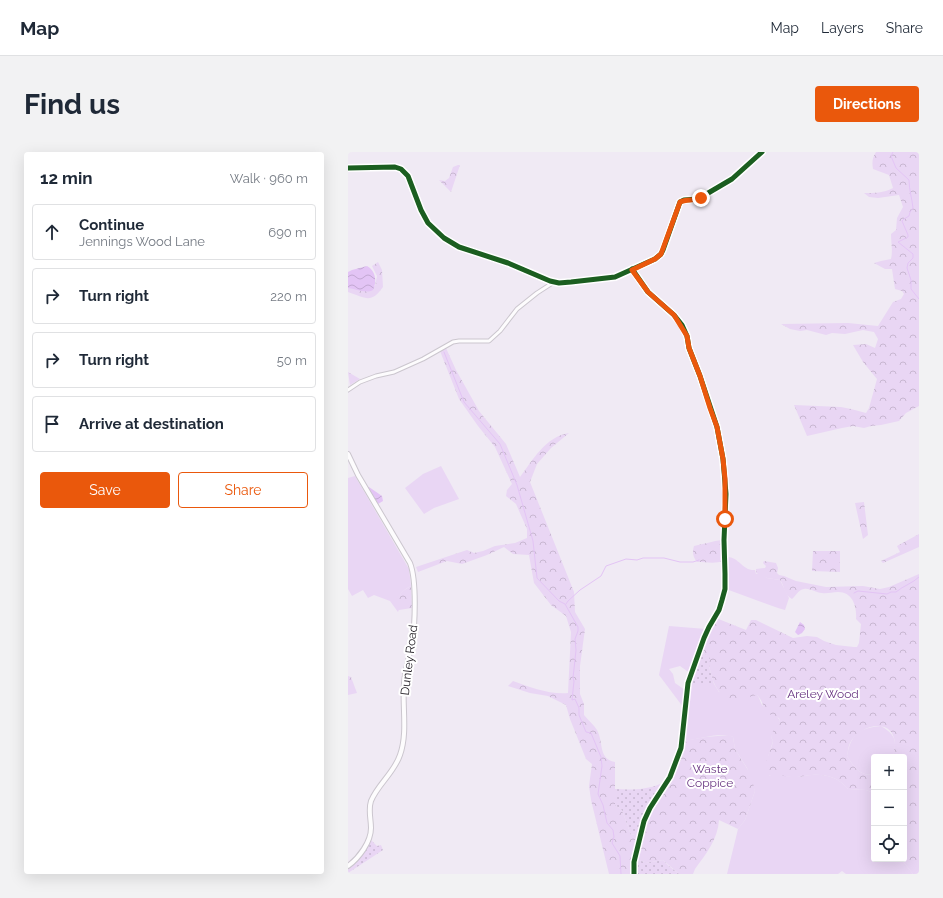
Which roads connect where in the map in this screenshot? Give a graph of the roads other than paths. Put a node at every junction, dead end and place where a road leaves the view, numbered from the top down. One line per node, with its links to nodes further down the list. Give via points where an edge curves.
1 (762, 152): 3 (street, via 732,179 699,199 680,202 661,254)
2 (348, 168): 4 (street, via 401,169 410,181 424,217 439,234 459,247)
3 (632, 270): 4 (street, via 608,279); 8 (street, via 648,292 674,315 687,336 717,427 726,494 723,594 719,610 704,638 688,683 681,744 673,771 644,821 634,862)
4 (554, 282): 5 (street, via 517,308 489,341 453,342 423,359 394,372 360,382)
5 (348, 390)
6 (348, 454): 7 (street, Dunley Road, via 358,476 410,563 414,599 413,631 404,684 403,746 397,763 371,802 370,839)
7 (348, 866)
8 (634, 874)

